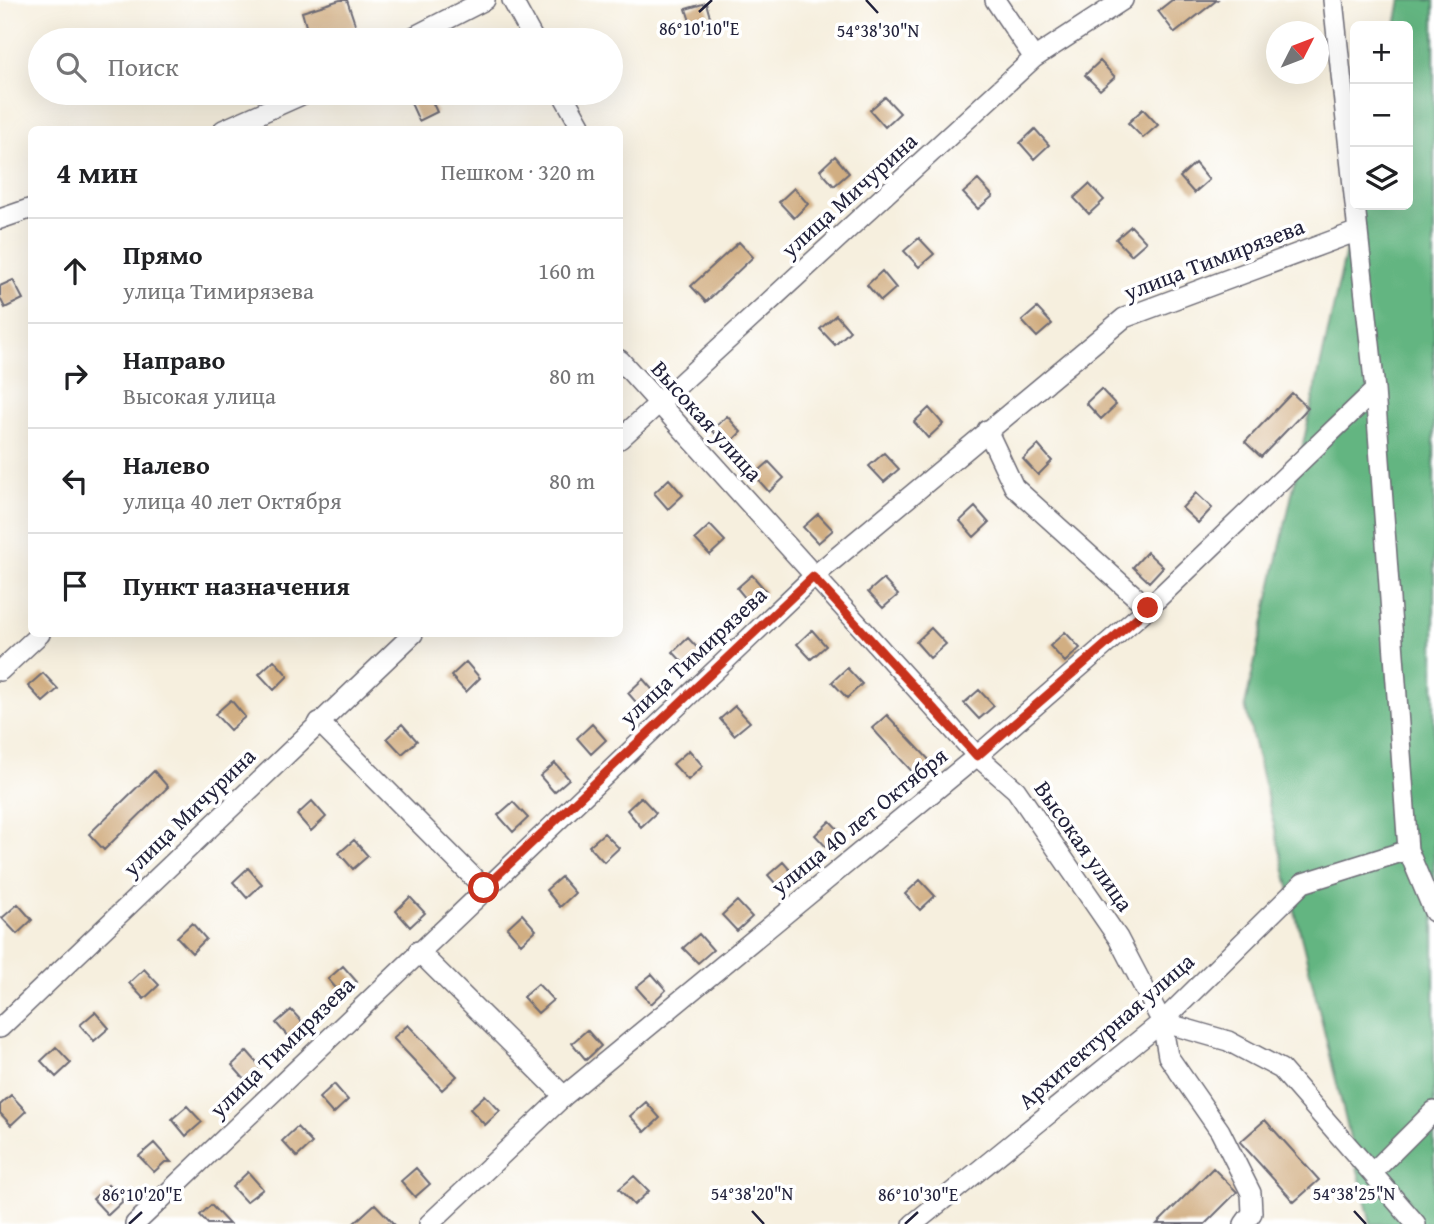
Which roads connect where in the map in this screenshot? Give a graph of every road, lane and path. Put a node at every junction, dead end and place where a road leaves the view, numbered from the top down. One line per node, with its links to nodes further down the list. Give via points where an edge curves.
1 (485, 0): 6 (street)
2 (512, 0): 7 (street)
3 (995, 0): 8 (street)
4 (1123, 0): 8 (street, улица Мичурина)
5 (1333, 0): 15 (street)
6 (430, 28)
7 (527, 28)
8 (1034, 58): 18 (street, улица Мичурина)
9 (279, 105): 11 (street)
10 (569, 105): 12 (street)
11 (232, 126)
12 (580, 126)
13 (28, 209): 14 (street)
14 (0, 219)
15 (1358, 231): 17 (street); 19 (street, улица Тимирязева, via 1124,318)
16 (623, 363): 18 (street, Высокая улица)
17 (1375, 390): 22 (street, улица 40 лет Октября); 28 (street)
18 (658, 402): 20 (street, улица Мичурина); 21 (street, Высокая улица)
19 (987, 430): 21 (street, улица Тимирязева); 22 (street, via 1014,486)
20 (623, 436)
21 (813, 577): 27 (street, Высокая улица); 29 (street, улица Тимирязева)
22 (1148, 608): 27 (street, улица 40 лет Октября)
23 (37, 637): 25 (street)
24 (410, 637): 26 (street, улица Мичурина)
25 (0, 671)
26 (319, 722): 29 (street); 33 (street, улица Мичурина)
27 (977, 756): 32 (street, Высокая улица, via 1016,790 1118,938); 34 (street, улица 40 лет Октября)
28 (1408, 850): 30 (street); 32 (street, Архитектурная улица, via 1303,883)
29 (484, 888): 31 (street, улица Тимирязева)
30 (1434, 912)
31 (418, 951): 34 (street); 37 (street, улица Тимирязева)
32 (1162, 1022): 36 (street, via 1228,1041 1280,1069); 39 (street, Архитектурная улица); 40 (street, Высокая улица, via 1168,1056 1220,1131 1251,1194 1252,1213)
33 (0, 1028)
34 (564, 1096): 38 (street, улица 40 лет Октября)
35 (1434, 1111): 36 (street)
36 (1372, 1173): 41 (street)
37 (135, 1224)
38 (429, 1224)
39 (913, 1224)
40 (1244, 1224)
41 (1416, 1224)

